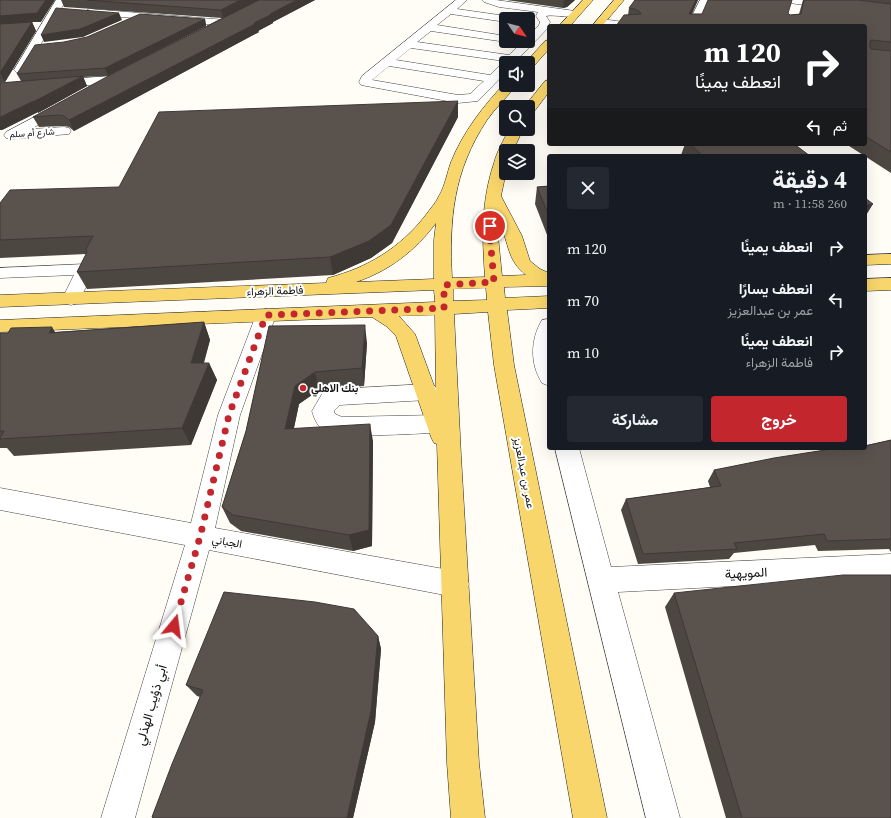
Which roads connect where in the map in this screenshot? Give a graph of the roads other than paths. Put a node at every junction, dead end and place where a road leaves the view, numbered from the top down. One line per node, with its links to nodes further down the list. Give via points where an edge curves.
1 (61, 0): 9 (street)
2 (462, 0): 10 (street)
3 (487, 0): 11 (street, via 499,4)
4 (588, 0): 14 (main road)
5 (619, 0): 21 (main road)
6 (705, 0): 22 (street)
7 (793, 0): 8 (street); 12 (street)
8 (831, 3): 13 (street)
9 (55, 10): 15 (street); 24 (street)
10 (448, 11): 16 (street); 19 (street)
11 (554, 11): 14 (street); 17 (street, via 542,14)
12 (793, 13)
13 (891, 13)
14 (575, 14): 20 (main road)
15 (143, 16): 23 (street); 27 (street, via 230,21)
16 (499, 18)
17 (543, 19): 18 (street); 28 (street, via 545,24)
18 (535, 20)
19 (433, 24): 26 (street); 29 (street); 30 (street)
20 (566, 24)
21 (599, 24)
22 (693, 24)
23 (123, 25)
24 (45, 26): 25 (street); 35 (street)
25 (30, 27)
26 (499, 29)
27 (206, 33)
28 (535, 33)
29 (419, 35): 31 (street); 32 (street)
30 (499, 38)
31 (499, 39)
32 (408, 44): 36 (street); 39 (street)
33 (547, 45): 37 (main road)
34 (47, 47): 35 (street)
35 (33, 48): 45 (street)
36 (398, 52): 38 (street); 40 (street)
37 (535, 58)
38 (387, 62): 41 (street); 42 (street, via 375,71 483,89)
39 (499, 68)
40 (499, 69)
41 (499, 70)
42 (499, 75)
43 (499, 86): 53 (main road, via 492,105 473,131 458,162)
44 (547, 86): 47 (main road)
45 (5, 88): 46 (street, via 115,78)
46 (84, 94)
47 (535, 101)
48 (71, 102): 50 (street)
49 (64, 131): 50 (street, شارع أم سلم)
50 (6, 135)
51 (513, 136): 52 (main road, عمر بن عبدالعزيز, via 501,162)
52 (493, 196): 57 (main road, via 514,236 520,259 534,273); 63 (main road, عمر بن عبدالعزيز, via 490,236)
53 (447, 197): 60 (main road, via 442,240); 62 (main road, via 417,236 399,253 343,280)
54 (891, 259): 55 (main road)
55 (867, 260)
56 (0, 273): 64 (street, via 86,269)
57 (547, 279)
58 (547, 281): 63 (main road, فاطمة الزهراء)
59 (891, 284): 61 (main road)
60 (444, 285): 62 (main road, فاطمة الزهراء); 63 (main road, فاطمة الزهراء); 67 (main road)
61 (867, 285)
62 (301, 290): 64 (main road, فاطمة الزهراء)
63 (495, 294): 66 (main road); 67 (main road); 86 (main road, عمر بن عبدالعزيز, via 504,365)
64 (71, 299): 65 (main road, فاطمة الزهراء)
65 (0, 301)
66 (547, 302)
67 (444, 308): 68 (main road); 76 (main road)
68 (376, 311): 69 (main road); 73 (main road, via 393,321 405,334)
69 (266, 315): 70 (main road); 78 (street, أبي ذؤيب الهذلي, via 229,415)
70 (0, 326)
71 (547, 329): 72 (street, via 541,349)
72 (547, 371)
73 (427, 392): 74 (main road); 74 (street, via 337,397 330,400 323,411 324,417 334,425 342,426)
74 (438, 424): 76 (main road)
75 (568, 450): 80 (street)
76 (449, 456): 81 (main road)
77 (0, 499): 78 (street, الجباني)
78 (200, 537): 81 (street, الجباني); 83 (street, أبي ذؤيب الهذلي)
79 (891, 566): 80 (street, المويهية)
80 (601, 580): 87 (street)
81 (455, 584): 82 (main road)
82 (463, 763): 84 (street); 85 (main road)
83 (118, 818)
84 (464, 818)
85 (468, 818)
86 (590, 818)
87 (663, 818)

